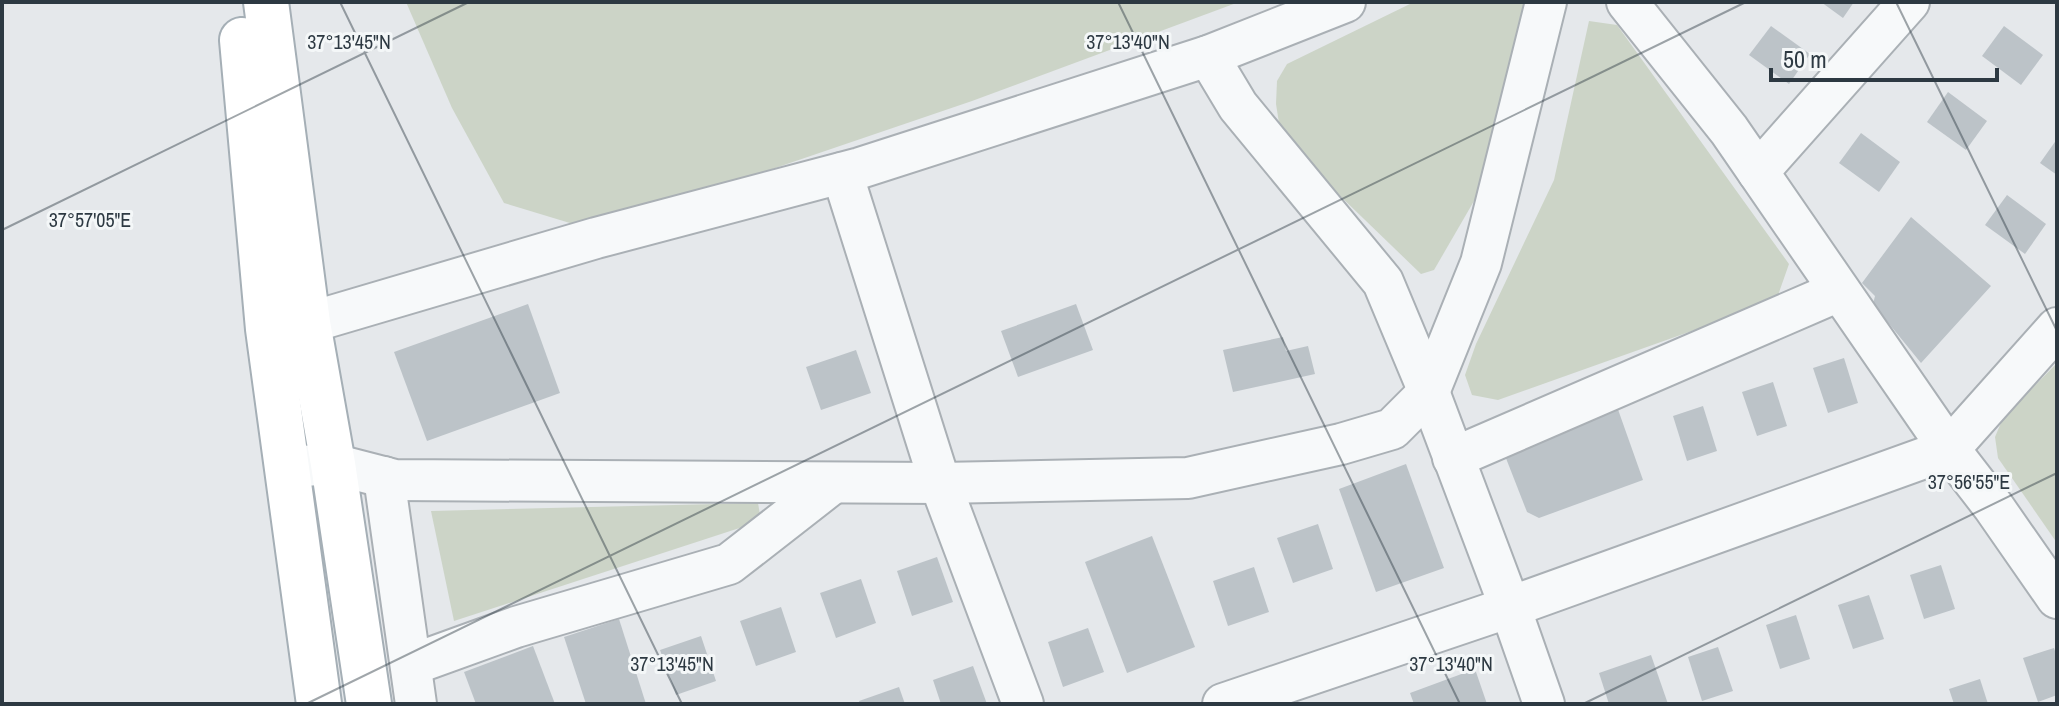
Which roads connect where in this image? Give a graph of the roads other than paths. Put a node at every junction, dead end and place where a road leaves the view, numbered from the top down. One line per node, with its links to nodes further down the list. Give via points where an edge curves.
1 (239, 2): 17 (main road, via 268,329)
2 (266, 2): 11 (main road)
3 (1345, 2): 7 (street)
4 (1546, 2): 13 (street, via 1481,263)
5 (1627, 2): 8 (street)
6 (1909, 2): 8 (street)
7 (1208, 56): 9 (street); 13 (street, via 1238,106 1383,282)
8 (1758, 172): 10 (street)
9 (842, 173): 11 (street); 20 (street)
10 (1839, 291): 14 (street); 15 (street)
11 (308, 323): 16 (main road)
12 (2057, 328): 14 (street)
13 (1429, 392): 15 (street); 20 (street, via 1392,429 1188,478)
14 (1949, 449): 21 (street); 22 (street)
15 (1453, 458): 22 (street)
16 (333, 464): 17 (street); 18 (street); 25 (main road)
17 (287, 467): 24 (main road)
18 (384, 477): 19 (street); 23 (street)
19 (833, 483): 20 (street); 23 (street, via 729,564 516,627)
20 (940, 483): 27 (street)
21 (2057, 598)
22 (1510, 607): 28 (street); 29 (street)
23 (411, 665): 26 (street)
24 (319, 704)
25 (369, 704)
26 (416, 704)
27 (1023, 704)
28 (1223, 704)
29 (1544, 704)

